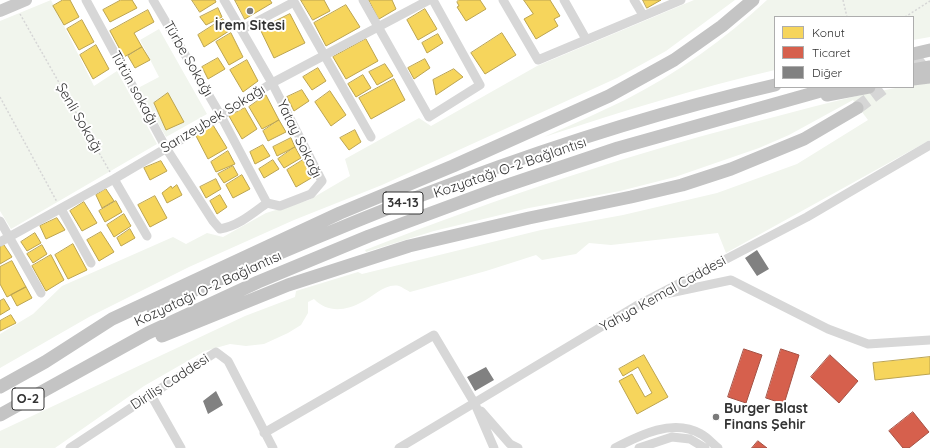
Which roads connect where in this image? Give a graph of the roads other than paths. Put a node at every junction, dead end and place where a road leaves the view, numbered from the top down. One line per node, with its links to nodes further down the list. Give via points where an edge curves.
1 (86, 0): 35 (street, Tütün sokağı)
2 (153, 0): 32 (street, Türbe Sokağı)
3 (224, 0): 17 (street, Yatay Sokağı)
4 (363, 0): 16 (street)
5 (429, 0): 16 (street, Sarızeybek Sokağı)
6 (433, 0): 16 (street, via 480,85 429,117)
7 (504, 0): 18 (street, via 538,60)
8 (564, 0): 18 (street)
9 (634, 0): 15 (street)
10 (682, 0): 15 (street)
11 (752, 0): 47 (highway, via 722,26 674,60 610,96 340,213 186,284 112,319)
12 (293, 1): 17 (street); 21 (street)
13 (18, 2): 14 (main road)
14 (0, 11)
15 (643, 15): 18 (street)
16 (378, 27): 21 (street, Sarızeybek Sokağı)
17 (241, 30): 26 (street, Yatay Sokağı)
18 (586, 39)
19 (930, 50): 20 (highway)
20 (914, 54)
21 (325, 56): 26 (street, Sarızeybek Sokağı); 33 (street)
22 (930, 66): 23 (highway)
23 (914, 70)
24 (930, 76): 25 (highway)
25 (914, 79)
26 (272, 84): 32 (street, Sarızeybek Sokağı); 37 (street, Yatay Sokağı, via 322,181 311,194 280,206)
27 (774, 85): 47 (highway, Kozyatağı O-2 Bağlantısı / 34-13, via 609,130 493,168 332,230 237,271)
28 (831, 88): 30 (highway, Kozyatağı O-2 Bağlantısı / 34-13)
29 (864, 88): 30 (highway)
30 (760, 108): 48 (highway, Kozyatağı O-2 Bağlantısı / 34-13, via 618,148 369,236 258,282 148,333)
31 (857, 108): 48 (highway, via 782,149 689,183 409,246 288,285 158,337)
32 (221, 116): 35 (street, Sarızeybek Sokağı); 37 (street, Türbe Sokağı)
33 (371, 137)
34 (930, 145): 45 (street, Yahya Kemal Caddesi, via 807,217)
35 (166, 148): 36 (street, Sarızeybek Sokağı); 37 (street, Tütün sokağı, via 220,229 230,227)
36 (114, 179): 38 (street, Sarızeybek Sokağı); 40 (street)
37 (267, 203)
38 (60, 209): 41 (street, Sarızeybek Sokağı); 43 (street)
39 (0, 221): 41 (street)
40 (147, 236)
41 (9, 237): 42 (street, Sarızeybek Sokağı); 44 (street)
42 (0, 242)
43 (91, 264)
44 (41, 293)
45 (654, 297): 46 (street, via 731,280 828,329 868,344); 51 (street, Yahya Kemal Caddesi)
46 (930, 340)
47 (46, 362): 49 (highway, O-2)
48 (56, 384): 52 (highway, O-2)
49 (0, 388)
50 (151, 396): 53 (street, Diriliş Caddesi, via 216,352 228,361); 54 (street, Diriliş Caddesi); 55 (street)
51 (474, 404): 53 (street, via 434,335); 57 (street, Yahya Kemal Caddesi); 58 (street); 59 (street, via 510,444)
52 (0, 415)
53 (264, 433): 56 (street, Diriliş Caddesi)
54 (75, 446)
55 (181, 448)
56 (273, 448)
57 (399, 448)
58 (494, 448)
59 (518, 448)
60 (615, 448): 63 (street, via 643,434 674,427 701,434)
61 (639, 448): 62 (street, via 672,437 690,438)
62 (705, 448)
63 (718, 448)

